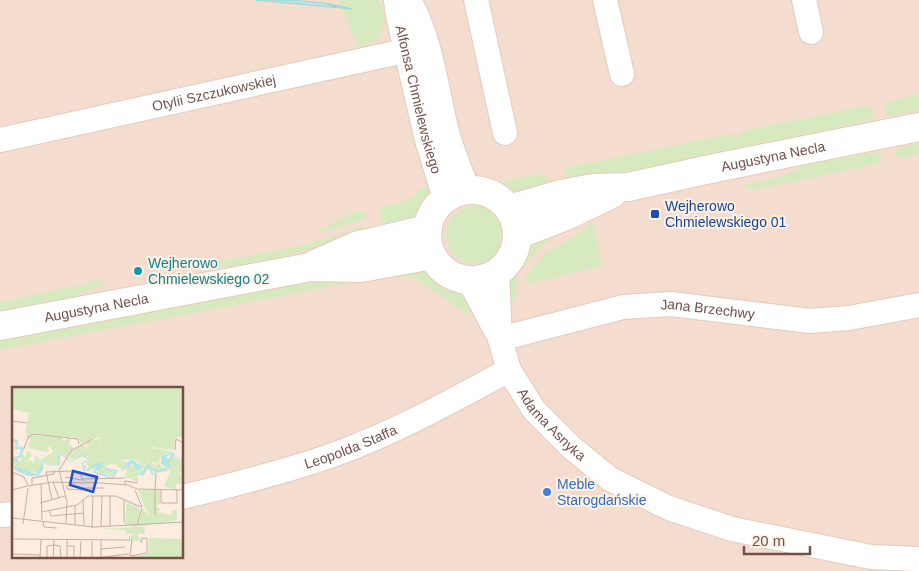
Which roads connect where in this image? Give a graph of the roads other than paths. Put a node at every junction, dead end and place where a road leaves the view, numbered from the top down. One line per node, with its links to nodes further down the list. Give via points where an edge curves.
1 (396, 0): 7 (street, Alfonsa Chmielewskiego)
2 (409, 0): 7 (street, Alfonsa Chmielewskiego, via 415,12)
3 (476, 0): 10 (street)
4 (605, 0): 8 (street)
5 (804, 0): 6 (street)
6 (811, 32)
7 (417, 48): 11 (street, Otylii Szczukowskiej); 13 (street, Alfonsa Chmielewskiego, via 447,132)
8 (622, 74)
9 (919, 127): 12 (main road, Augustyna Necla)
10 (505, 134)
11 (0, 140)
12 (628, 187): 14 (main road, Augustyna Necla, via 585,189); 16 (main road, Augustyna Necla)
13 (456, 195): 14 (main road, via 483,191 498,198); 15 (main road, via 437,207)
14 (509, 209): 16 (main road)
15 (428, 229): 17 (main road); 18 (main road, Augustyna Necla, via 356,246)
16 (517, 235): 19 (main road, via 515,250 508,263)
17 (432, 255): 18 (main road, Augustyna Necla, via 361,268); 20 (main road, via 448,272)
18 (310, 267): 22 (main road, Augustyna Necla)
19 (497, 272): 20 (main road); 23 (street, Adama Asnyka)
20 (469, 280): 23 (street, Adama Asnyka)
21 (919, 305): 23 (street, Jana Brzechwy, via 849,318 810,321 670,304 623,307)
22 (0, 326)
23 (500, 339): 24 (street, Adama Asnyka)
24 (508, 370): 25 (street, Leopolda Staffa, via 433,411 334,454); 27 (street, Adama Asnyka, via 534,410 572,448 610,479 669,508 732,529)
25 (184, 497)
26 (919, 559): 27 (street, Adama Asnyka)
27 (871, 564)

